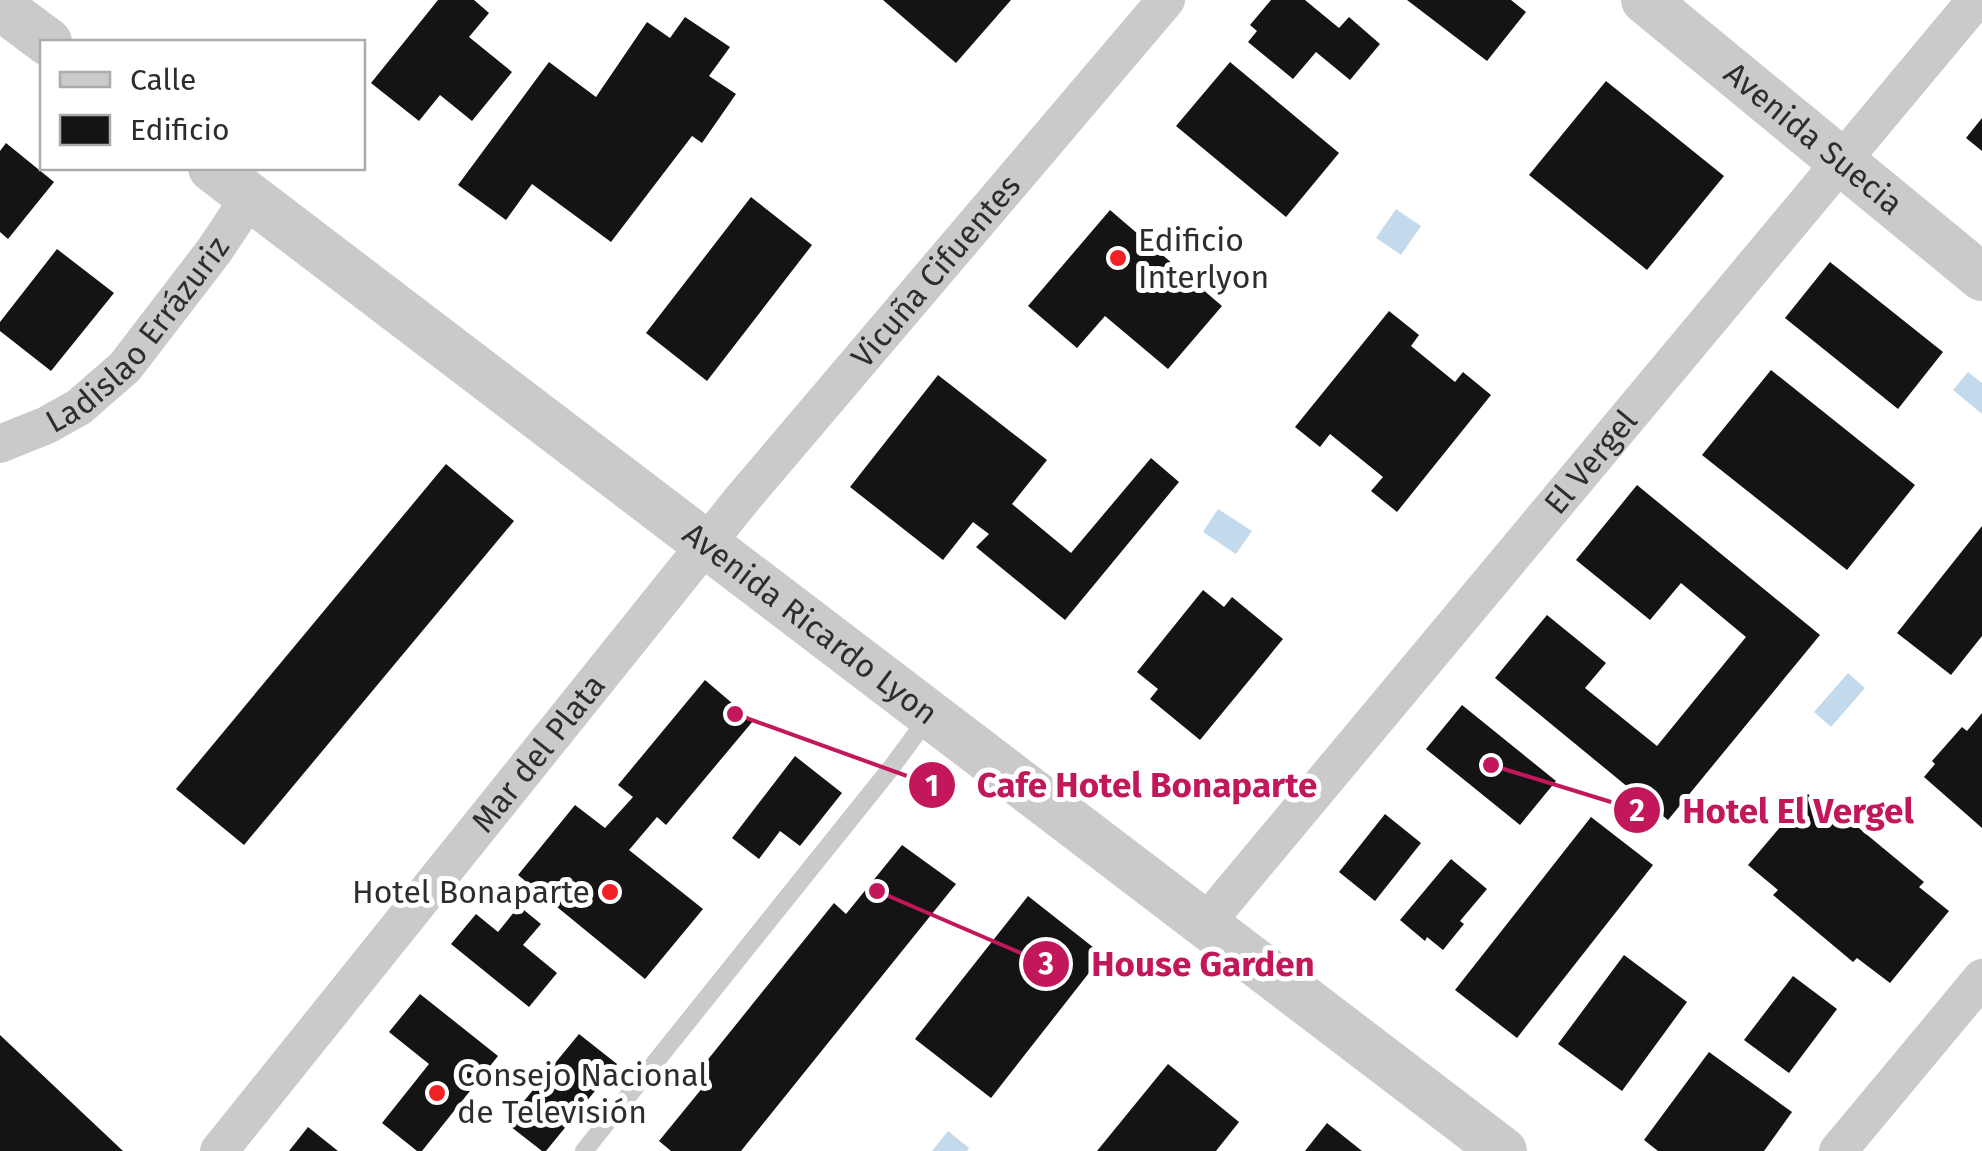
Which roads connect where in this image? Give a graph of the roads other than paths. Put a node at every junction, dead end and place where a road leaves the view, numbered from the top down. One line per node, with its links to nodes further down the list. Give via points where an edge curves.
1 (1166, 0): 11 (street, Vicuña Cifuentes)
2 (1644, 0): 6 (street, Avenida Suecia)
3 (1976, 0): 6 (street, El Vergel)
4 (0, 6): 5 (street)
5 (45, 40)
6 (1842, 162): 9 (street, Avenida Suecia); 13 (street, El Vergel)
7 (215, 170): 8 (street, Avenida Ricardo Lyon)
8 (250, 197): 10 (street, Ladislao Errázuriz, via 124,367 79,407); 11 (street, Avenida Ricardo Lyon)
9 (1982, 277)
10 (0, 444)
11 (706, 544): 12 (street, Avenida Ricardo Lyon); 16 (street, Mar del Plata)
12 (930, 715): 13 (street, Avenida Ricardo Lyon); 17 (lane)
13 (1205, 924): 15 (street, Avenida Ricardo Lyon)
14 (1982, 978): 18 (street)
15 (1480, 1144)
16 (219, 1151)
17 (584, 1151)
18 (1838, 1151)

